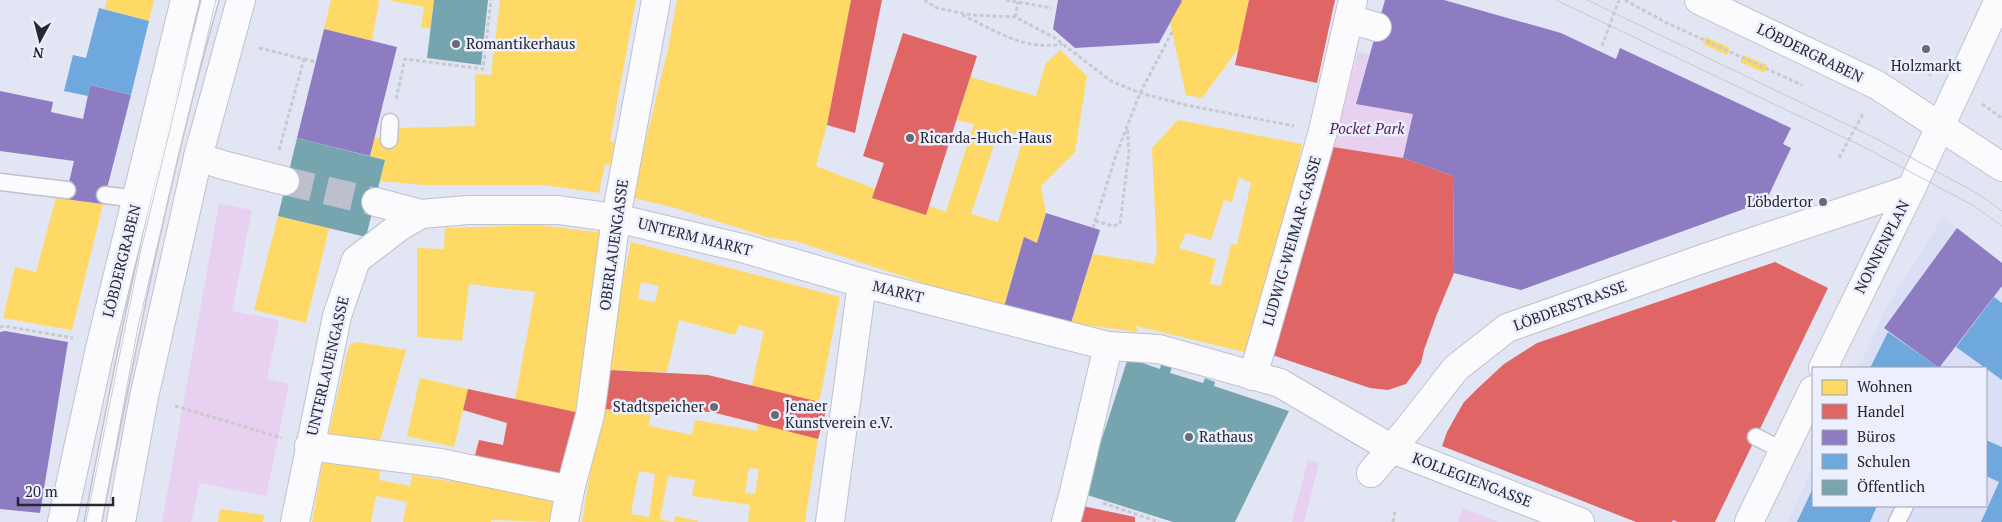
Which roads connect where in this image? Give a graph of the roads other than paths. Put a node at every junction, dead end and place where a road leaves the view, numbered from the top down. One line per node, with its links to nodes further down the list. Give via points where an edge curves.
1 (185, 0): 20 (street, LÖBDERGRABEN)
2 (210, 0): 36 (lane, via 173,143)
3 (241, 0): 12 (street)
4 (656, 0): 22 (street, OBERLAUENGASSE)
5 (1699, 0): 9 (street, LÖBDERGRABEN, via 1877,85)
6 (1999, 0): 9 (street, NONNENPLAN)
7 (1351, 10): 8 (street, LUDWIG-WEIMAR-GASSE); 26 (street, LUDWIG-WEIMAR-GASSE, via 1323,131)
8 (1378, 27)
9 (1929, 119): 13 (street, LÖBDERGRABEN); 16 (street, NONNENPLAN)
10 (390, 122): 11 (lane)
11 (389, 140)
12 (198, 157): 14 (street); 37 (street, via 144,397)
13 (2002, 167)
14 (278, 179)
15 (0, 182): 17 (lane)
16 (1911, 189): 25 (street, NONNENPLAN); 30 (street, LÖBDERSTRASSE, via 1507,328 1456,368)
17 (67, 190)
18 (105, 195): 20 (lane)
19 (382, 196): 21 (street, UNTERM MARKT)
20 (138, 198): 35 (street, LÖBDERGRABEN, via 101,344)
21 (422, 214): 22 (street, UNTERM MARKT, via 468,210 558,210); 29 (street, UNTERLAUENGASSE, via 356,260 337,316 338,352)
22 (616, 218): 23 (street, UNTERM MARKT, via 742,248); 33 (street, OBERLAUENGASSE, via 590,415)
23 (862, 283): 24 (street, MARKT); 40 (street, MARKT)
24 (1108, 346): 26 (street, MARKT, via 1160,350); 41 (street)
25 (1823, 367)
26 (1253, 376): 30 (street, via 1280,383)
27 (1812, 392): 31 (street)
28 (1756, 436): 31 (lane)
29 (300, 443): 33 (street, via 440,463); 38 (street, UNTERLAUENGASSE)
30 (1392, 448): 32 (street, LÖBDERSTRASSE); 42 (street, KOLLEGIENGASSE)
31 (1784, 451): 43 (street)
32 (1371, 472)
33 (570, 490): 39 (street, OBERLAUENGASSE)
34 (1905, 507): 44 (lane)
35 (62, 522)
36 (93, 522)
37 (121, 522)
38 (295, 522)
39 (564, 522)
40 (830, 522)
41 (1066, 522)
42 (1580, 522)
43 (1749, 522)
44 (1898, 522)

